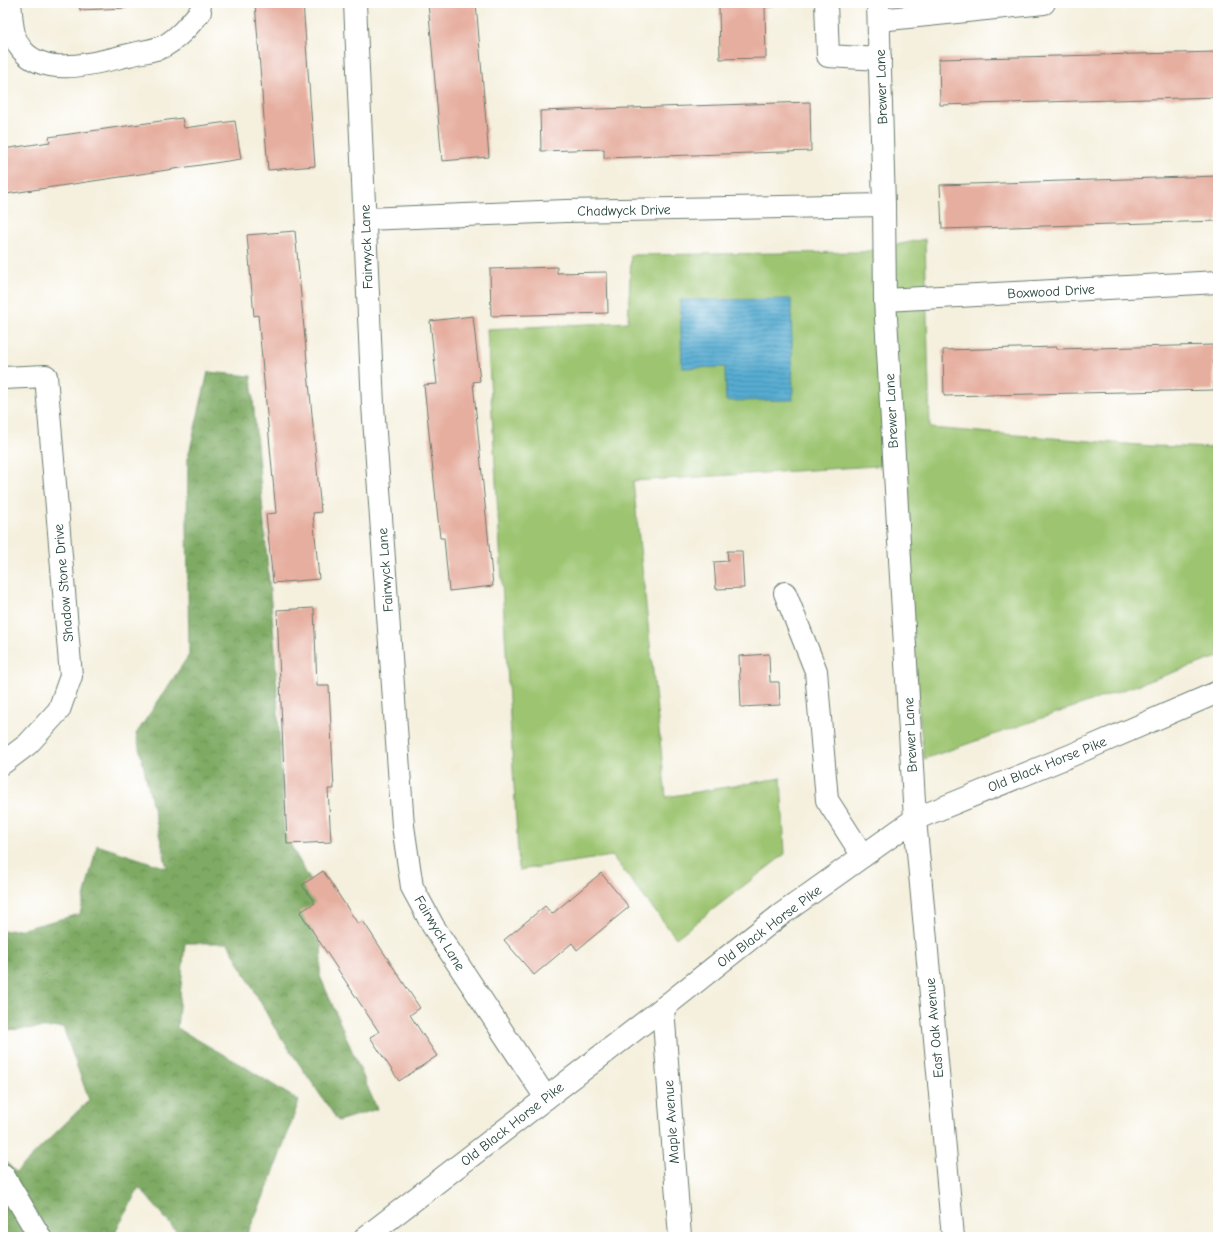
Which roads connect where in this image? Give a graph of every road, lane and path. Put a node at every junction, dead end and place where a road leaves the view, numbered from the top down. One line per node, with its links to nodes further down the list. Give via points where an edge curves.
1 (10, 3): 6 (street, via 13,31 21,48 29,57 49,65 83,66 163,47 183,32)
2 (355, 3): 9 (street, Fairwyck Lane)
3 (826, 3): 7 (street, via 828,56)
4 (1044, 3): 5 (street)
5 (879, 11): 7 (street, Brewer Lane)
6 (200, 12)
7 (880, 58): 8 (street, Brewer Lane)
8 (884, 205): 9 (street, Chadwyck Drive); 11 (street, Brewer Lane)
9 (365, 219): 20 (street, Fairwyck Lane, via 373,405 403,826 412,888 433,926)
10 (1218, 282): 11 (street, Boxwood Drive)
11 (885, 300): 17 (street, Brewer Lane)
12 (3, 378): 16 (street, Shadow Stone Drive, via 46,376 71,676 59,710 28,744)
13 (785, 593): 18 (street, via 816,671 828,800)
14 (1218, 692): 15 (street); 17 (street, Old Black Horse Pike)
15 (1218, 696)
16 (3, 763)
17 (915, 819): 18 (street, Old Black Horse Pike); 25 (street, East Oak Avenue)
18 (863, 856): 19 (street, Old Black Horse Pike, via 779,916)
19 (663, 1008): 20 (street, Old Black Horse Pike); 24 (street, Maple Avenue)
20 (546, 1098): 23 (street, Old Black Horse Pike)
21 (3, 1175): 22 (street)
22 (40, 1237)
23 (366, 1237)
24 (680, 1237)
25 (953, 1237)

